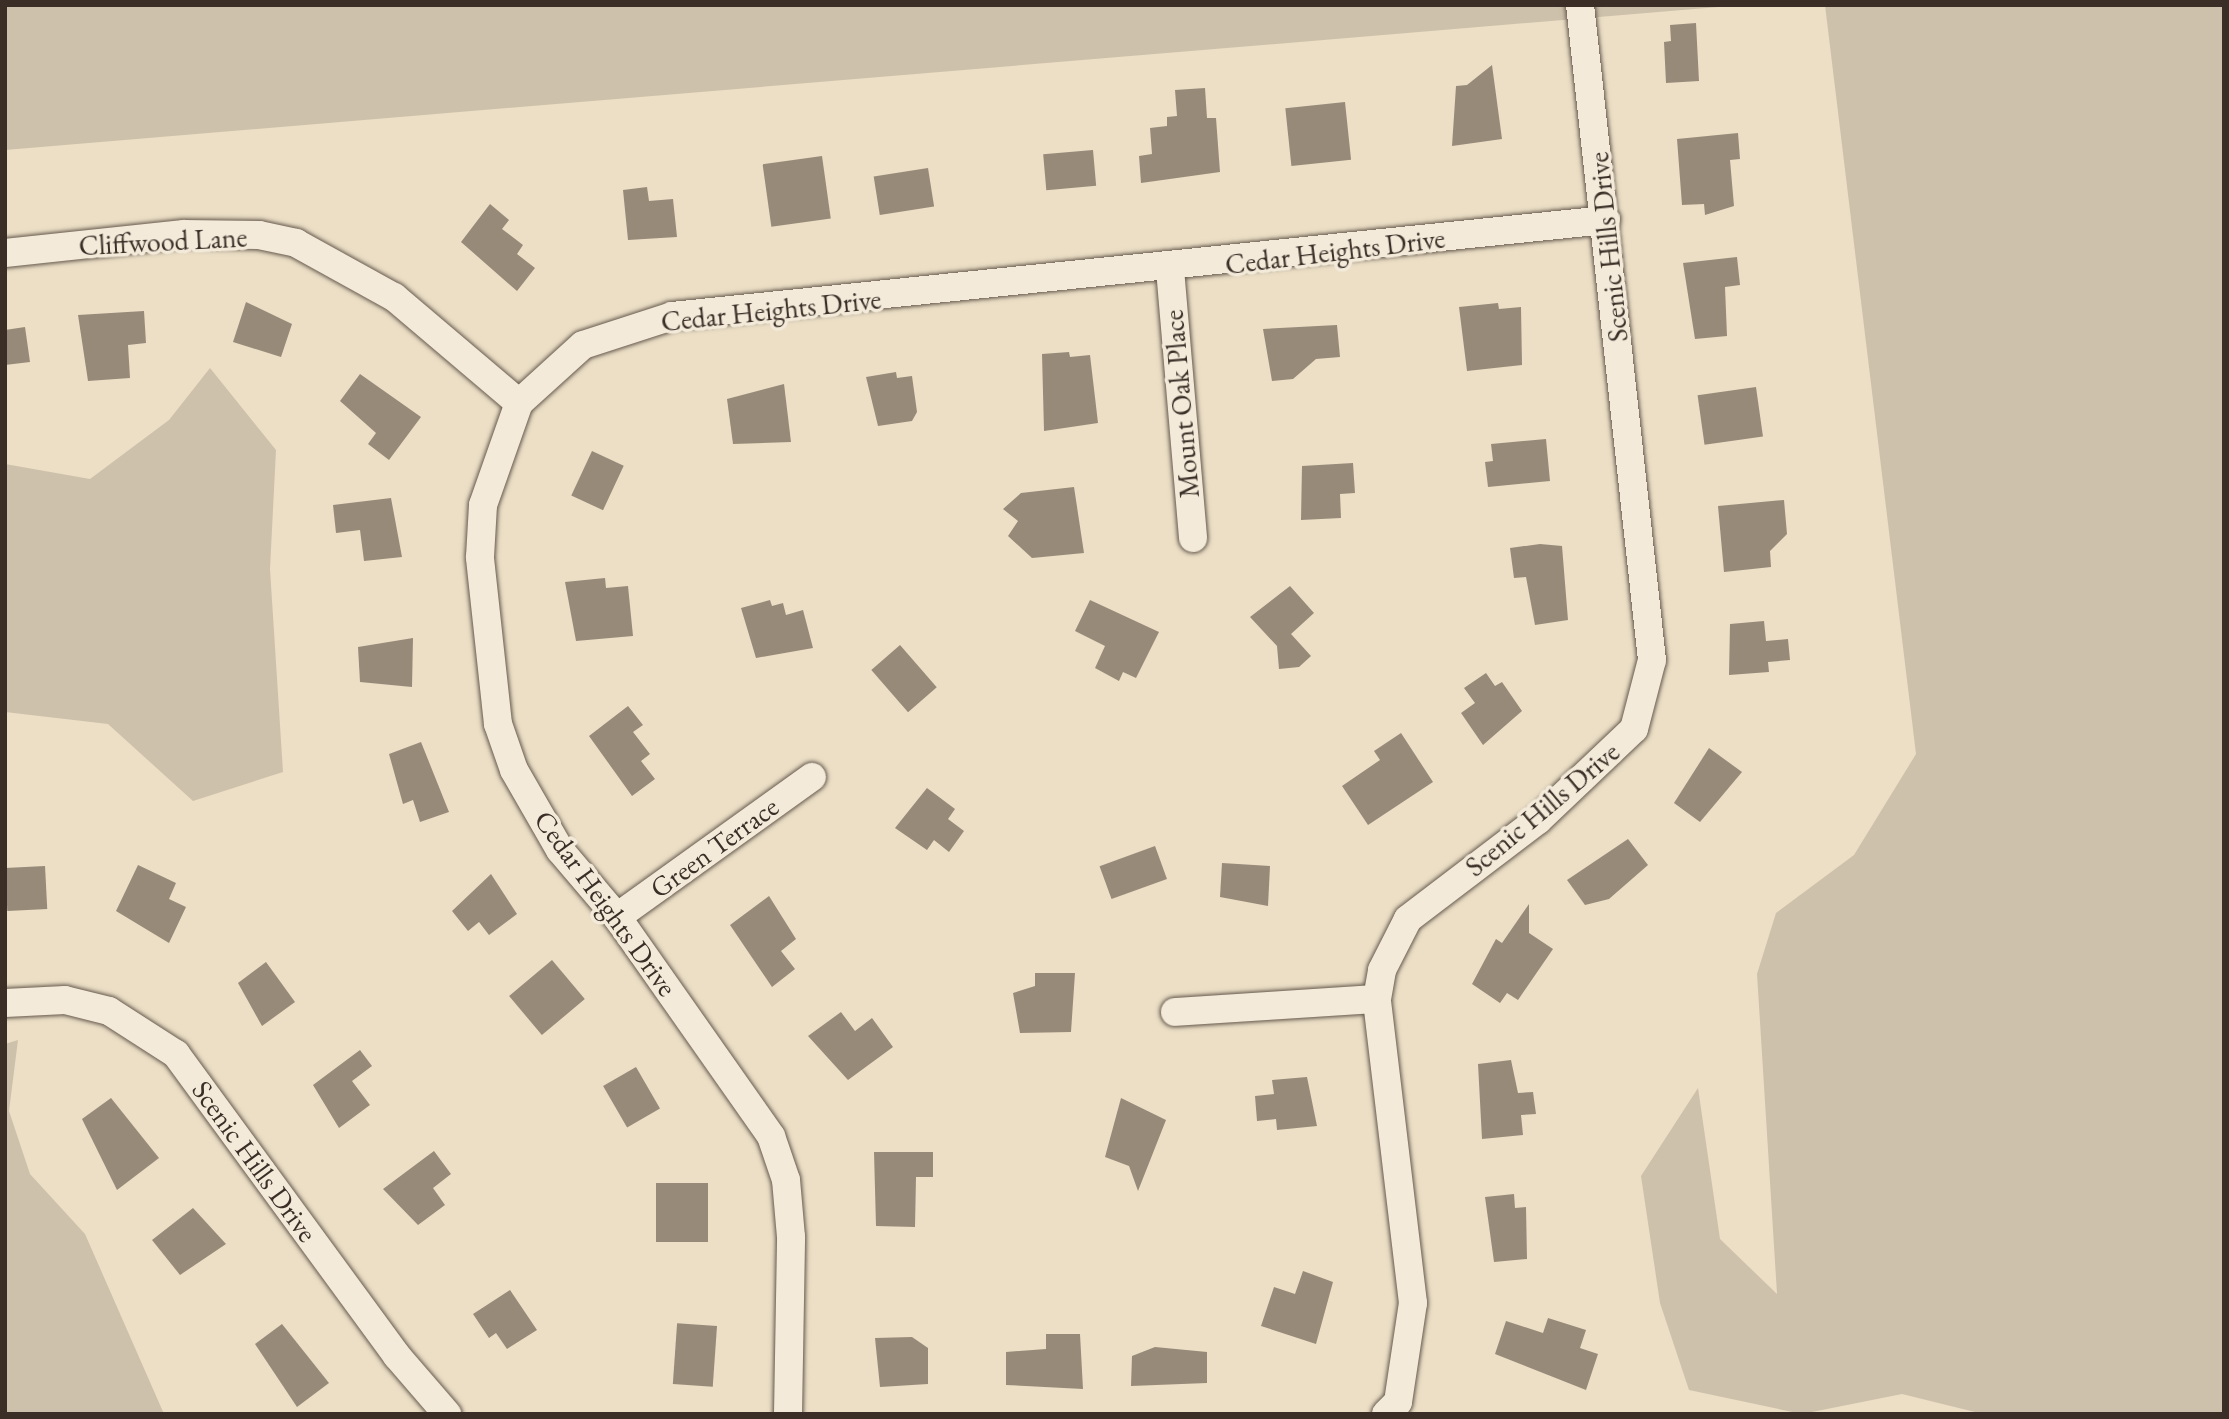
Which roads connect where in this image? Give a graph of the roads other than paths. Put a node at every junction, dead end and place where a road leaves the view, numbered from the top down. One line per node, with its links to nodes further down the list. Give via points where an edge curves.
1 (1580, 5): 2 (street, Scenic Hills Drive)
2 (1605, 220): 4 (street, Cedar Heights Drive); 9 (street, Scenic Hills Drive, via 1649,622 1647,695 1634,729 1603,763 1408,919 1382,970)
3 (5, 253): 5 (street, Cliffwood Lane, via 184,234 259,235 296,243 335,259 394,297)
4 (1170, 269): 5 (street, Cedar Heights Drive, via 672,316 583,345); 6 (street, Mount Oak Place)
5 (519, 403): 8 (street, Cedar Heights Drive, via 495,457 482,518 480,557 498,724 514,770 560,850)
6 (1193, 538)
7 (812, 777): 8 (street, Green Terrace)
8 (617, 917): 14 (street, Cedar Heights Drive, via 771,1136 786,1180 791,1237)
9 (1377, 999): 11 (street); 12 (street, Scenic Hills Drive, via 1413,1303)
10 (5, 1003): 13 (street, Scenic Hills Drive, via 65,1000 109,1011 176,1054 397,1356)
11 (1175, 1012)
12 (1400, 1410)
13 (446, 1413)
14 (788, 1414)

